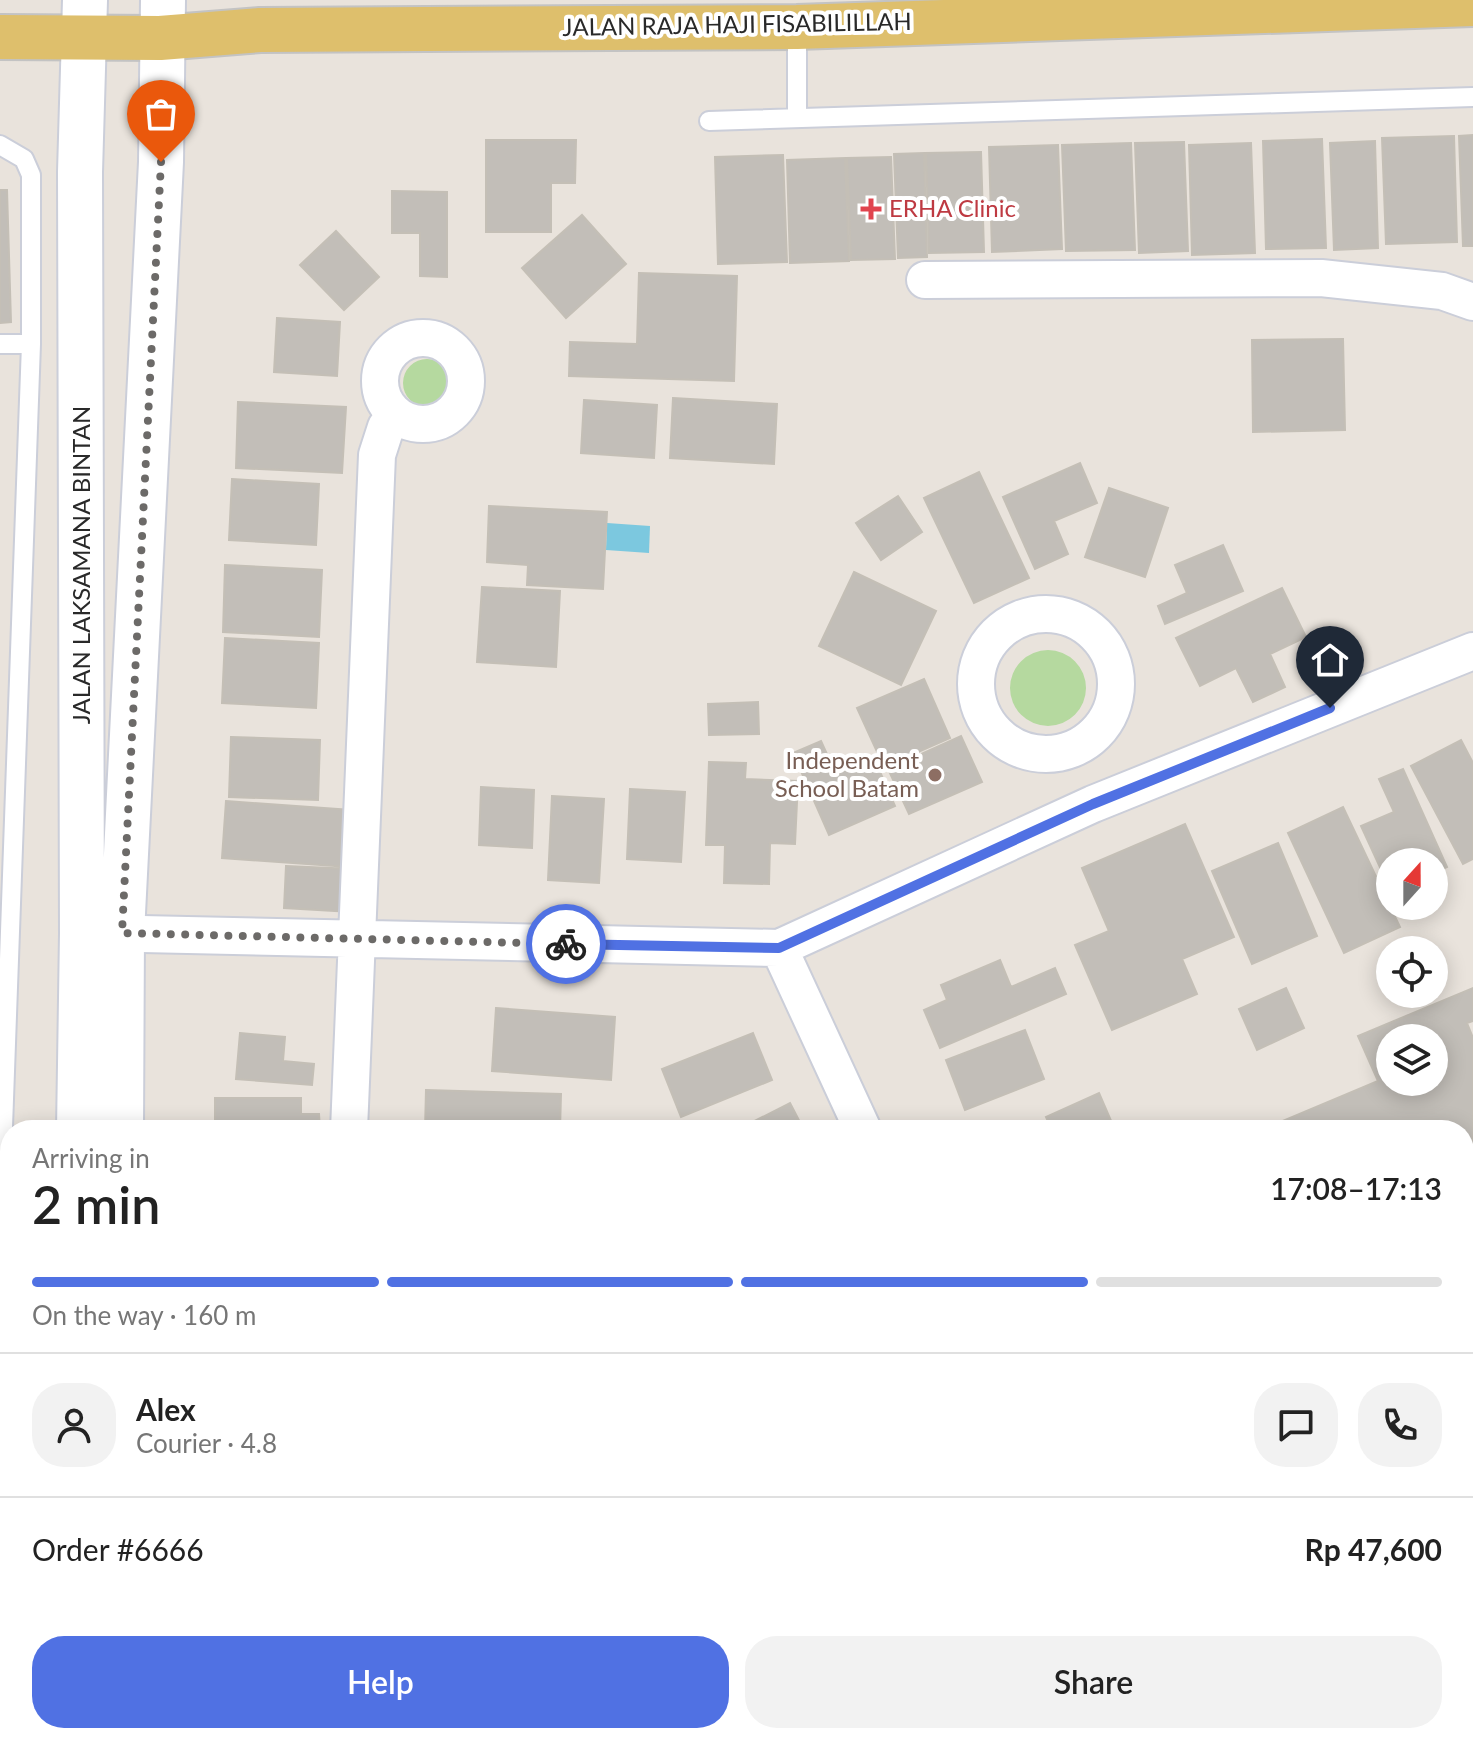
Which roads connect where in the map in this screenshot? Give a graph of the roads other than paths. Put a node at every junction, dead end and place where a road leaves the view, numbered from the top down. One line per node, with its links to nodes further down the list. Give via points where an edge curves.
1 (1473, 4): 4 (main road, JALAN RAJA HAJI FISABILILLAH)
2 (84, 18): 3 (main road, JALAN RAJA HAJI FISABILILLAH); 5 (main road, JALAN RAJA HAJI FISABILILLAH); 19 (main road, JALAN LAKSAMANA BINTAN)
3 (162, 19): 4 (main road, JALAN RAJA HAJI FISABILILLAH, via 260,30); 19 (main road, JALAN LAKSAMANA BINTAN, via 160,178)
4 (797, 27): 7 (lane)
5 (0, 37)
6 (1473, 97): 7 (lane)
7 (797, 117): 8 (lane)
8 (709, 121)
9 (0, 145): 13 (lane, via 24,159 31,175)
10 (925, 280): 11 (street, via 1321,278 1442,291)
11 (1473, 302)
12 (0, 344): 13 (lane)
13 (31, 344): 18 (lane)
14 (396, 415): 20 (street, via 377,455)
15 (1473, 651): 17 (street)
16 (1075, 749): 17 (street)
17 (1093, 804): 21 (street)
18 (7, 816): 22 (lane)
19 (102, 933): 20 (street); 23 (main road, JALAN LAKSAMANA BINTAN); 24 (main road, JALAN LAKSAMANA BINTAN)
20 (356, 939): 21 (street); 25 (street)
21 (779, 948): 26 (street)
22 (2, 1120)
23 (80, 1120)
24 (120, 1120)
25 (349, 1120)
26 (858, 1120)

